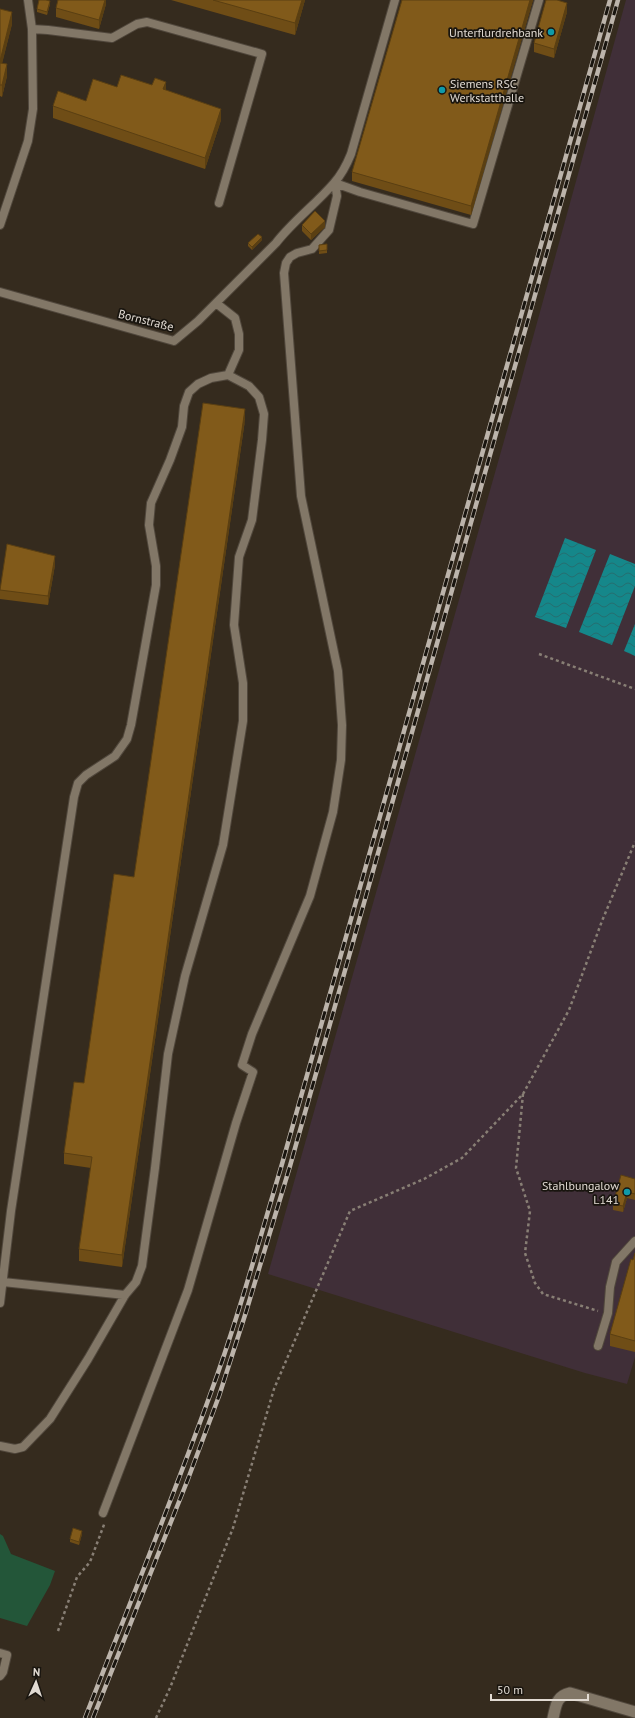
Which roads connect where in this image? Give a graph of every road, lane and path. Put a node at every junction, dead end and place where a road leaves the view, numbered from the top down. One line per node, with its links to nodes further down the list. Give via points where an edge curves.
1 (28, 0): 4 (lane)
2 (395, 0): 5 (lane, Bornstraße, via 351,154)
3 (539, 0): 5 (lane, via 473,224)
4 (32, 29): 6 (lane, via 112,38 137,24 147,22 262,54); 7 (lane, via 33,109 28,141)
5 (335, 183): 9 (lane, Bornstraße); 22 (lane, via 337,196 329,230 312,248 290,257 284,273 301,496 332,640 340,692 341,760 337,790 310,896 252,1034 242,1065 253,1072 188,1290)
6 (219, 203)
7 (0, 225)
8 (0, 292): 9 (lane, Bornstraße, via 174,342)
9 (216, 303): 10 (lane, via 235,318 239,334 239,350)
10 (228, 375): 16 (lane, via 211,378 198,384 190,392 184,406 182,427 151,503 150,525 156,585 131,725 127,739 115,756 86,775 78,783 74,797); 17 (lane, via 249,386 259,397 264,414 252,520 239,558 234,625 243,683 243,721 223,845 185,976 168,1054 142,1266 136,1282)
11 (540, 654): 12 (path)
12 (635, 689)
13 (635, 842): 14 (path, via 569,1010)
14 (523, 1094): 19 (path, via 516,1168 530,1211 525,1253 535,1282 543,1294); 27 (path, via 462,1158 424,1179 350,1211 274,1388 233,1528)
15 (635, 1241): 19 (lane, via 616,1262 610,1287)
16 (2, 1282): 17 (lane); 18 (lane)
17 (125, 1295): 21 (lane, via 50,1419 23,1447)
18 (0, 1303)
19 (608, 1314): 20 (lane)
20 (598, 1346)
21 (0, 1446)
22 (103, 1513): 23 (path, via 106,1524 90,1562 77,1577)
23 (58, 1631)
24 (0, 1653): 25 (lane, via 8,1655)
25 (0, 1676)
26 (635, 1712): 28 (street, via 570,1693 558,1700)
27 (156, 1718)
28 (553, 1718)

